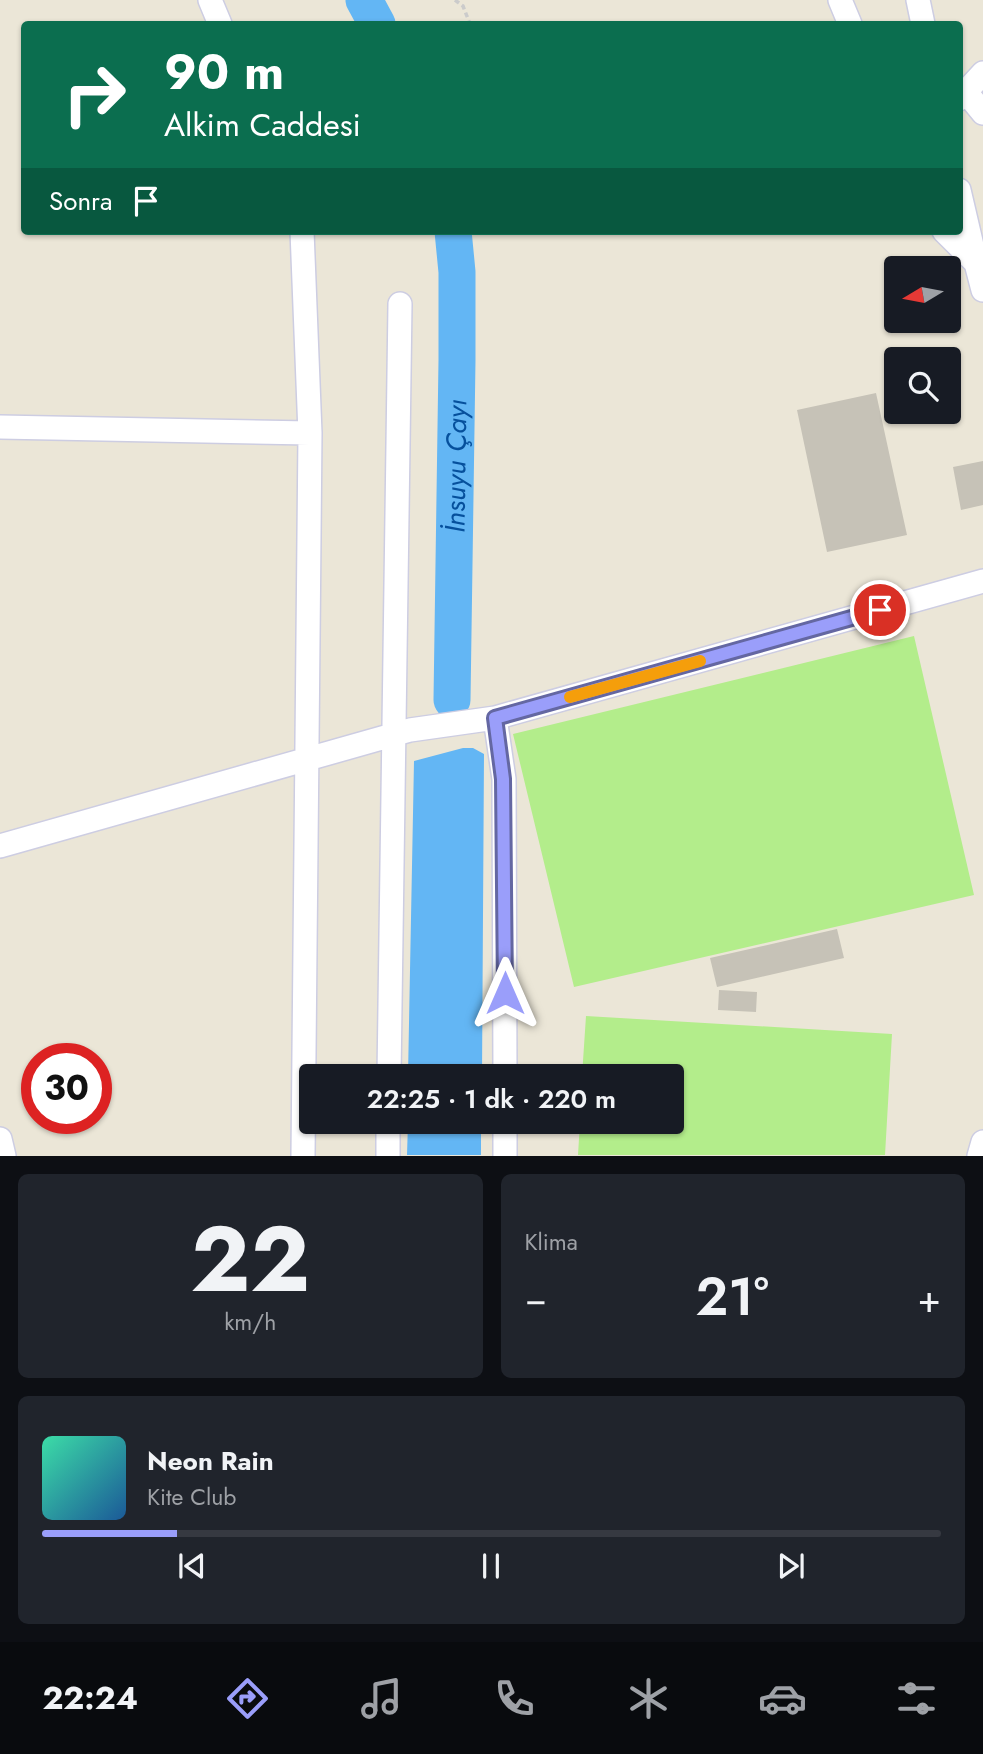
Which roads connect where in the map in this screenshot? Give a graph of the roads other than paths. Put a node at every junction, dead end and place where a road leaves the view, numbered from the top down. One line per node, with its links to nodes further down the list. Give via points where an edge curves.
1 (210, 0): 4 (street)
2 (840, 0): 5 (street)
3 (918, 0): 6 (street)
4 (219, 21)
5 (849, 21)
6 (922, 21)
7 (983, 73): 8 (street)
8 (963, 94)
9 (963, 96): 10 (street)
10 (983, 113)
11 (963, 207): 14 (street)
12 (302, 235): 18 (street)
13 (948, 235): 14 (street)
14 (976, 263): 15 (street)
15 (983, 290)
16 (400, 304): 21 (street)
17 (0, 428): 18 (street)
18 (310, 433): 22 (street)
19 (983, 581): 20 (street)
20 (495, 718): 21 (street); 25 (street, via 503,779)
21 (394, 735): 22 (street); 24 (street)
22 (306, 760): 23 (street); 31 (street)
23 (0, 846)
24 (389, 1064)
25 (505, 1064)
26 (388, 1134): 32 (street)
27 (505, 1134): 33 (street)
28 (0, 1139): 30 (street)
29 (983, 1142): 34 (street)
30 (4, 1156)
31 (303, 1156)
32 (388, 1156)
33 (505, 1156)
34 (979, 1156)

